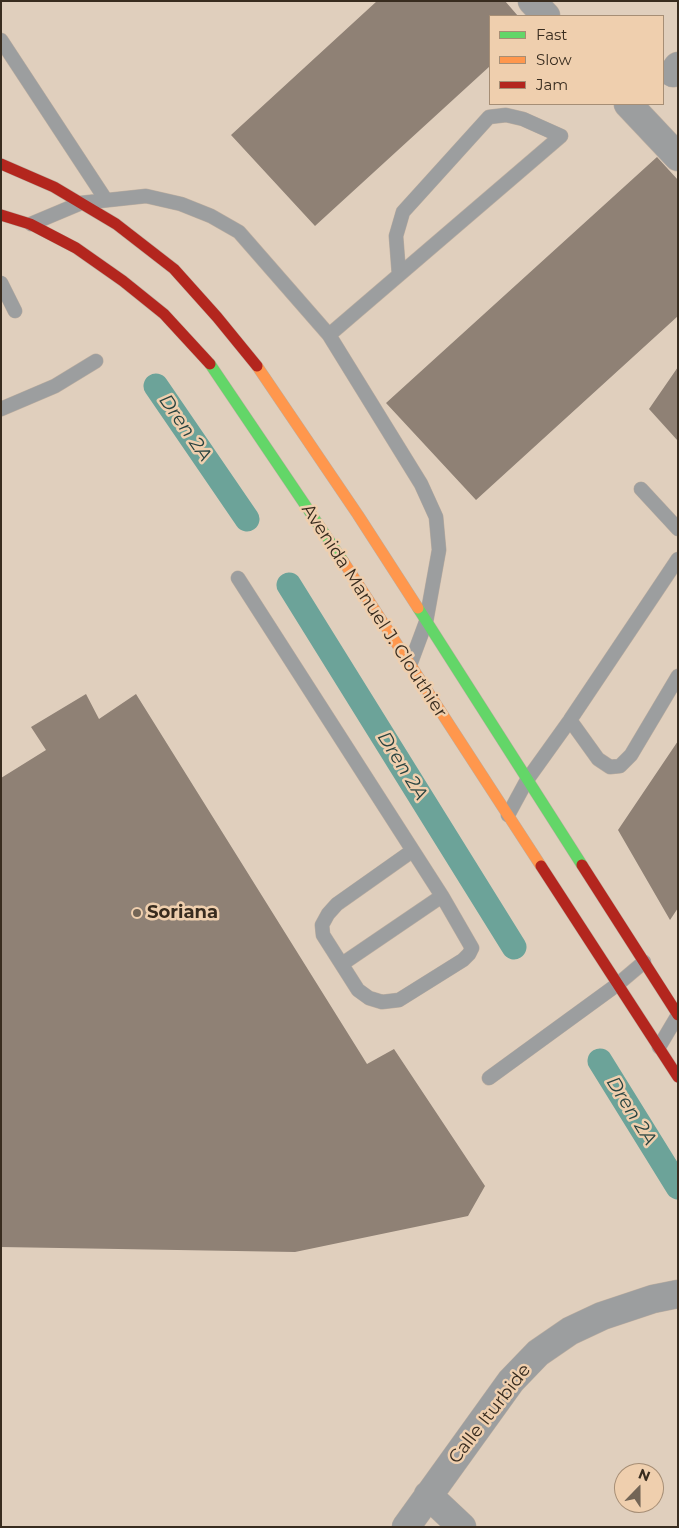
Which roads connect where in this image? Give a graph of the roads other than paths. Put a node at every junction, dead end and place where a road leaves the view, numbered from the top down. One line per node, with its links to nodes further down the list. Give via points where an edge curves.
1 (532, 1): 2 (street)
2 (545, 15)
3 (1, 40): 7 (lane)
4 (629, 105): 5 (street)
5 (678, 157)
6 (1, 164): 8 (main road, Avenida Manuel J. Clouthier, via 54,187)
7 (106, 200): 8 (lane); 14 (lane, via 146,196 181,204 238,232)
8 (81, 203): 10 (lane); 21 (main road, Avenida Manuel J. Clouthier, via 116,224 174,269 223,324 258,369)
9 (1, 215): 10 (main road, Avenida Manuel J. Clouthier)
10 (30, 224): 22 (main road, Avenida Manuel J. Clouthier, via 76,248 123,281 164,314 208,362)
11 (399, 275): 11 (lane, via 396,236 403,212 489,118 506,115 523,119 561,136); 14 (lane)
12 (1, 283): 13 (lane)
13 (15, 311)
14 (329, 335): 21 (lane, via 421,484 436,517 439,550)
15 (96, 361): 16 (lane, via 55,386)
16 (1, 409)
17 (641, 489): 18 (lane)
18 (678, 529)
19 (678, 559): 24 (lane)
20 (238, 578): 27 (lane)
21 (426, 622): 22 (lane); 25 (main road, Avenida Manuel J. Clouthier)
22 (410, 665): 26 (main road, Avenida Manuel J. Clouthier)
23 (678, 676): 24 (lane, via 631,755 620,766 610,767 598,759)
24 (570, 720): 25 (lane)
25 (527, 780): 26 (lane); 29 (main road, Avenida Manuel J. Clouthier)
26 (508, 814): 31 (main road, Avenida Manuel J. Clouthier)
27 (412, 851): 28 (lane); 30 (lane, via 328,914 322,925 324,935)
28 (442, 896): 30 (lane); 30 (lane, via 472,948 463,960 399,1000 382,1002 358,990)
29 (644, 962): 31 (lane); 32 (main road, Avenida Manuel J. Clouthier)
30 (342, 964)
31 (618, 984): 33 (main road, Avenida Manuel J. Clouthier); 35 (lane)
32 (678, 1015): 33 (lane)
33 (659, 1047): 34 (main road, Avenida Manuel J. Clouthier)
34 (678, 1077)
35 (489, 1078)
36 (678, 1294): 37 (street, Calle Iturbide, via 602,1316 570,1331 538,1353 511,1381)
37 (428, 1495): 38 (street, Calle Iturbide); 39 (street)
38 (406, 1527)
39 (462, 1527)

